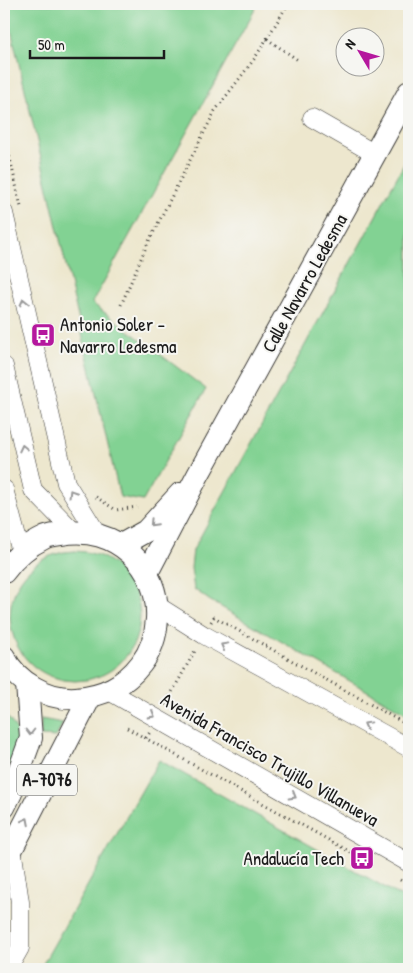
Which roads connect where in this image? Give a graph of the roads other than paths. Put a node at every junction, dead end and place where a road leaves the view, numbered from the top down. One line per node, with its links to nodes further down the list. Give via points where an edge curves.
1 (409, 92): 3 (main road, Calle Navarro Ledesma)
2 (312, 118): 3 (street)
3 (375, 154): 6 (main road, Calle Navarro Ledesma)
4 (4, 213): 9 (street, one-way to 4, via 66,483)
5 (4, 366): 8 (street, one-way to 5, via 33,490)
6 (198, 475): 10 (main road, Calle Navarro Ledesma, one-way to 10, via 146,530); 13 (main road, Calle Navarro Ledesma)
7 (4, 489): 11 (street)
8 (74, 532): 9 (main road, A-7076); 11 (main road, A-7076, via 45,537)
9 (98, 535): 10 (main road, A-7076)
10 (121, 545): 13 (main road, A-7076, via 136,557)
11 (21, 552): 12 (main road, A-7076)
12 (4, 572)
13 (147, 573): 14 (main road, A-7076)
14 (158, 606): 17 (main road, A-7076, via 157,632 147,656 131,676); 18 (street, one-way to 14, via 204,635)
15 (4, 658): 16 (main road)
16 (27, 684): 17 (main road, via 47,694 68,698); 19 (main road, A-7076, one-way to 19, via 31,738)
17 (100, 694): 20 (main road, A-7076, one-way to 17); 21 (street, Avenida Francisco Trujillo Villanueva, one-way to 21)
18 (409, 748)
19 (4, 807)
20 (8, 856): 22 (street, via 20,902 20,948)
21 (409, 863)
22 (8, 969)

